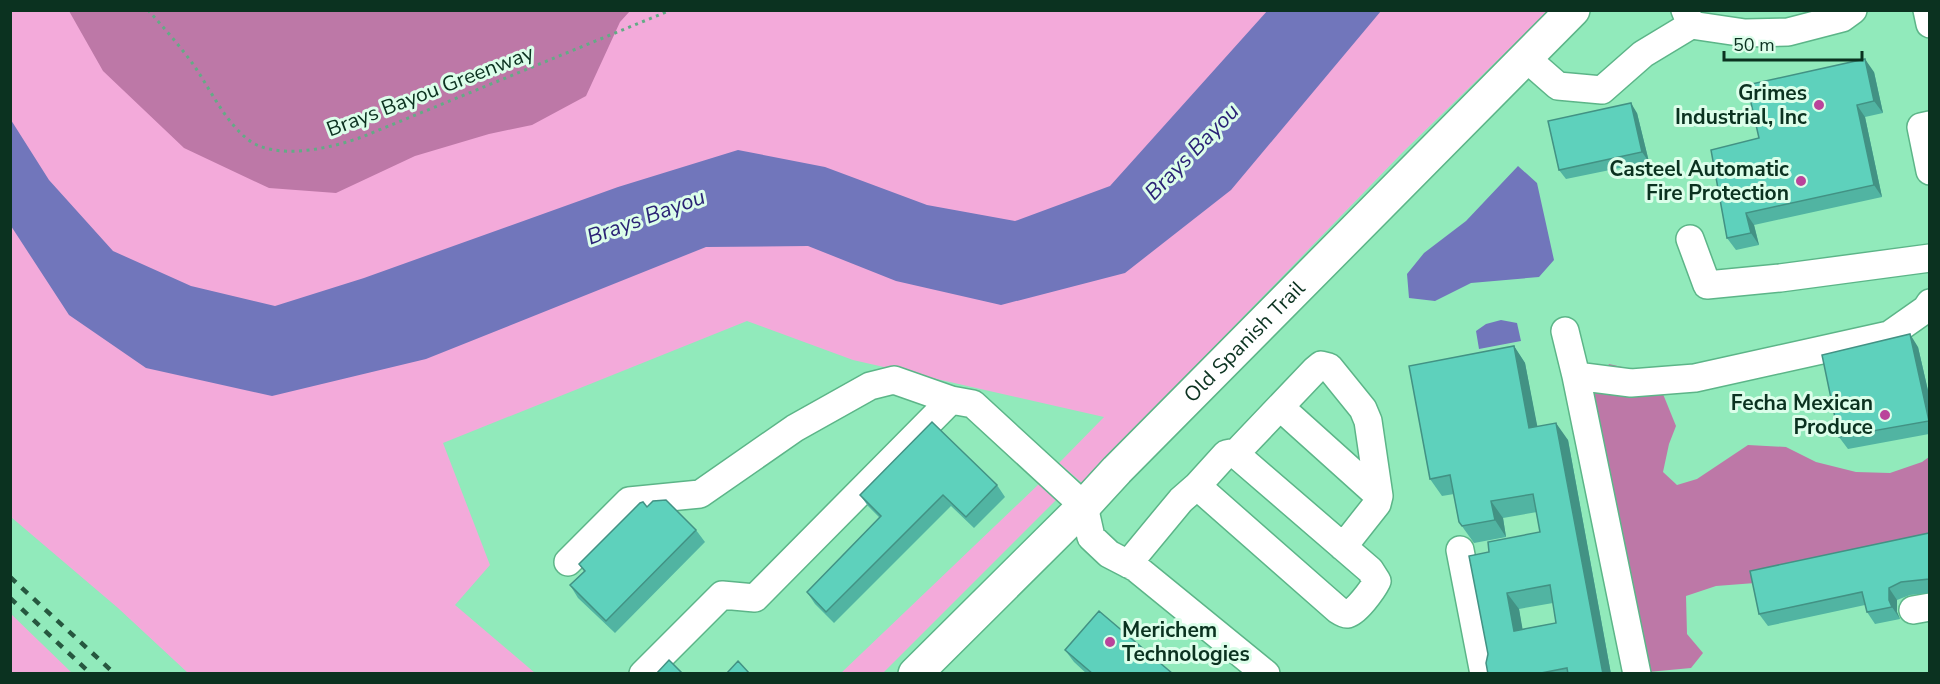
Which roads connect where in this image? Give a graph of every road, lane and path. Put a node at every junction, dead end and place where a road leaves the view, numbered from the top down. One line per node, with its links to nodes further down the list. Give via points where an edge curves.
1 (148, 10): 2 (path, Brays Bayou Greenway, via 246,137 259,145 294,150 326,148 362,137)
2 (671, 10)
3 (1573, 10): 8 (main road, Old Spanish Trail)
4 (1853, 10): 6 (street, via 1842,18 1788,32 1745,33)
5 (1927, 10): 7 (street)
6 (1688, 18): 8 (street, via 1602,90 1558,86)
7 (1929, 24)
8 (1526, 58): 21 (main road, Old Spanish Trail)
9 (1929, 125): 10 (street, via 1921,127)
10 (1929, 171)
11 (1690, 239): 12 (street, via 1707,285)
12 (1929, 258)
13 (1928, 307): 15 (street, via 1889,334 1695,378 1631,383)
14 (1565, 331): 15 (street)
15 (1576, 376): 30 (street)
16 (951, 400): 21 (street, via 973,404); 24 (street, via 894,380 870,386 795,428 700,494 629,501); 26 (street, via 755,598 722,595)
17 (1280, 406): 18 (street); 20 (street); 20 (street, via 1321,365 1329,367 1363,409)
18 (1235, 454): 19 (street, via 1226,454); 22 (street)
19 (1197, 486): 22 (street, via 1344,614 1350,614 1377,581); 25 (street, via 1180,500)
20 (1379, 496): 22 (street)
21 (1084, 506): 25 (street, via 1091,537 1109,554); 27 (main road, Old Spanish Trail)
22 (1343, 547)
23 (1460, 550): 29 (street)
24 (568, 562)
25 (1128, 564): 28 (street)
26 (643, 674)
27 (915, 674)
28 (1266, 674)
29 (1484, 674)
30 (1637, 674)

